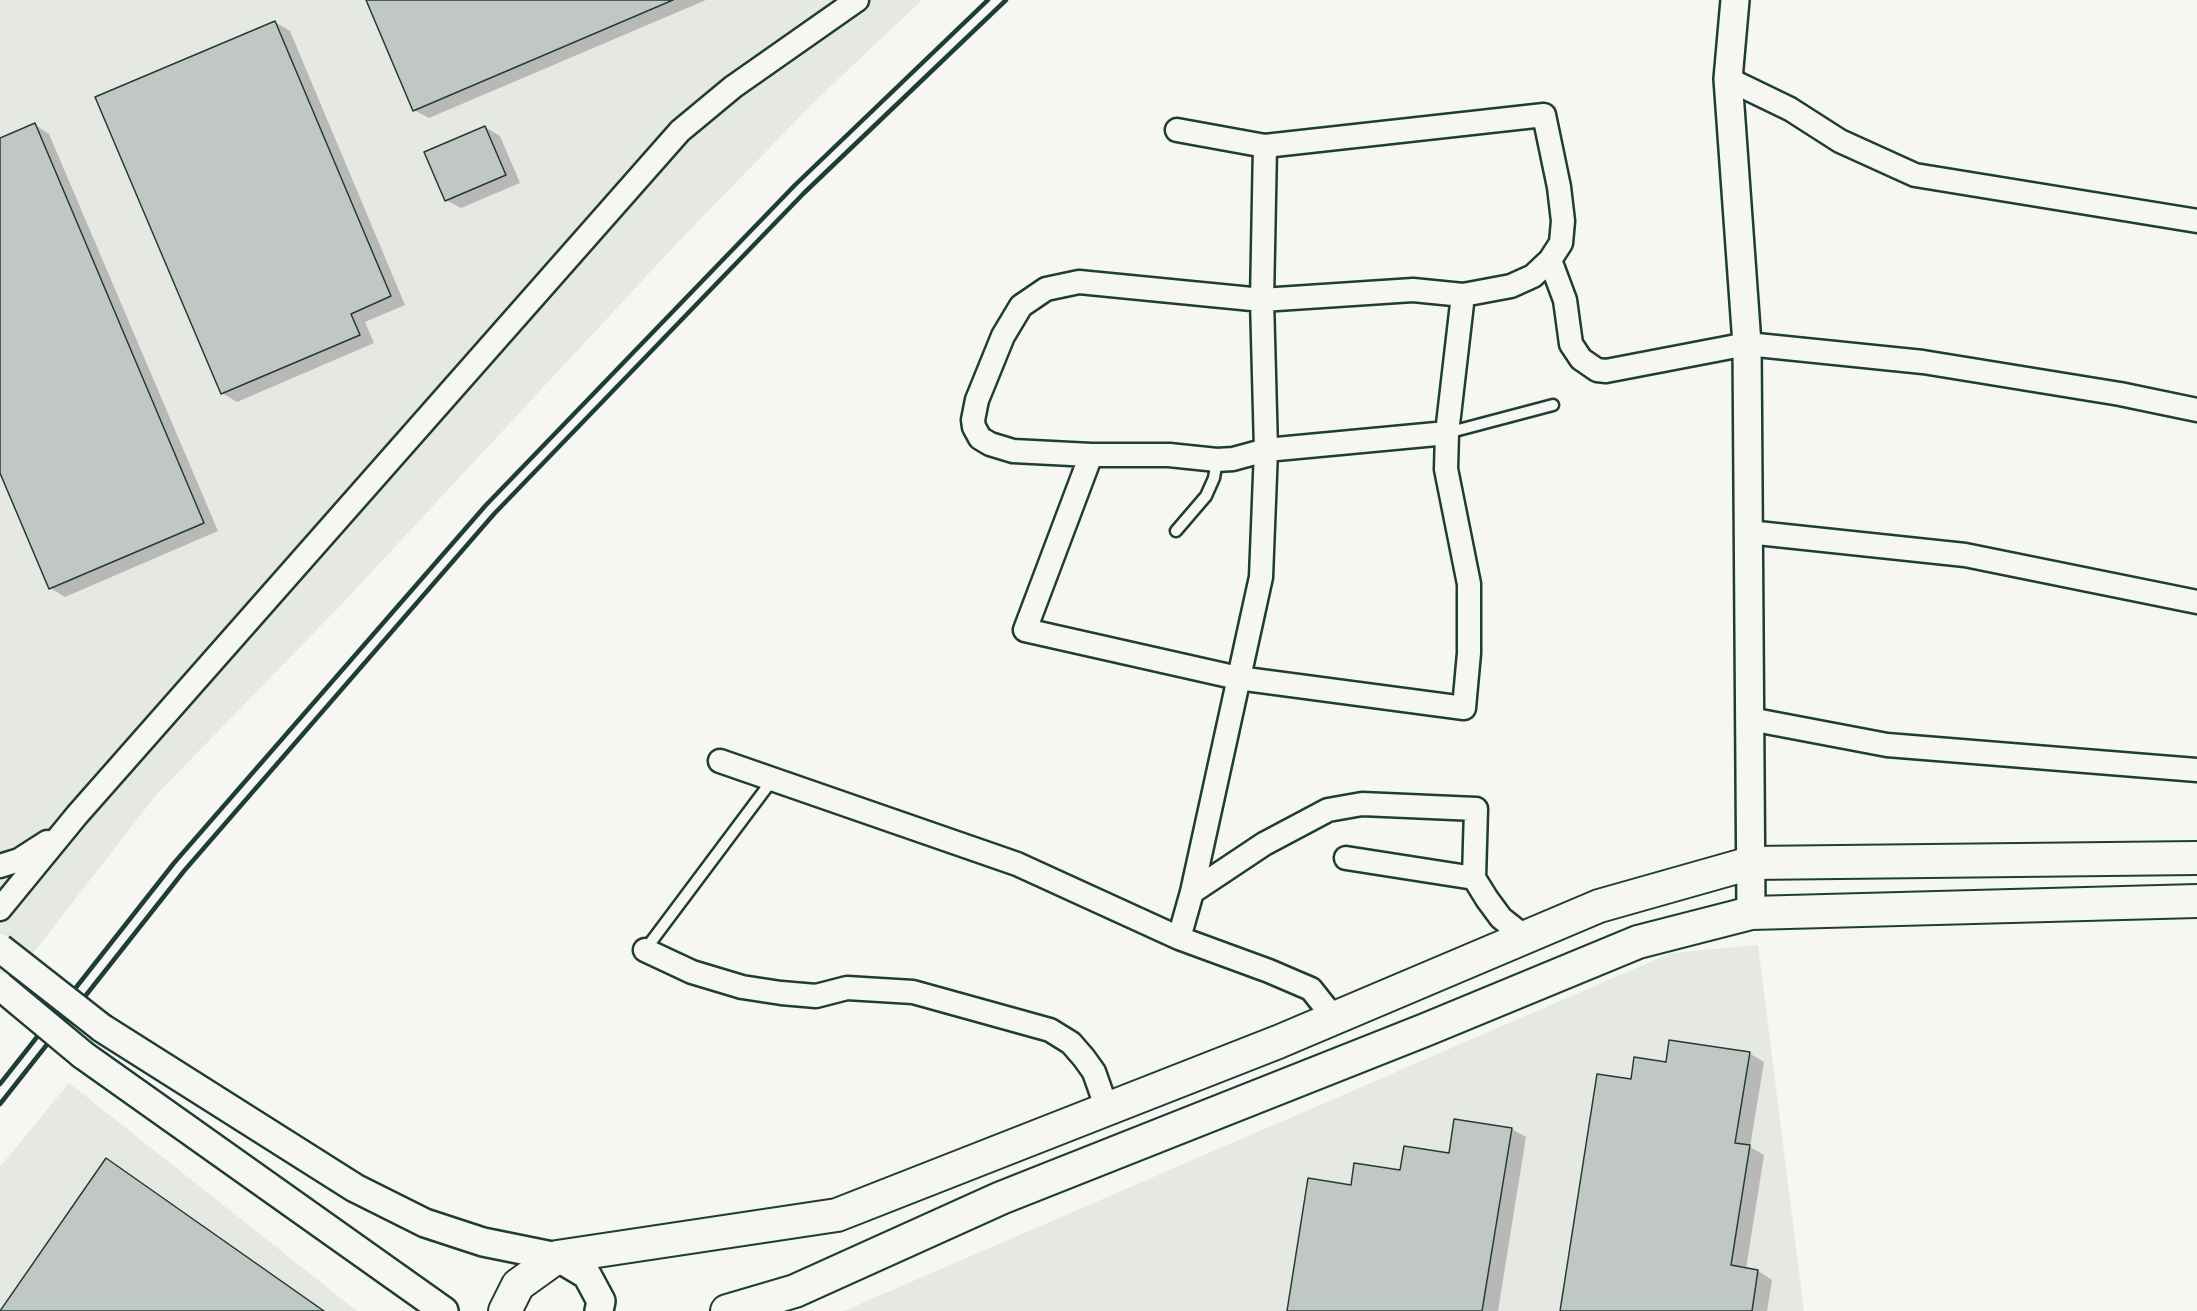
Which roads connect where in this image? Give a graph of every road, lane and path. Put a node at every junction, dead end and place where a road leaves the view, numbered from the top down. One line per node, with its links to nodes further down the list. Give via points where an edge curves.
1 (857, 0): 25 (street, via 733,87 680,130)
2 (1735, 0): 3 (street)
3 (1728, 80): 6 (street, via 1790,108 1840,141 1915,175); 10 (street)
4 (1177, 130): 5 (street)
5 (1265, 146): 7 (street, via 1544,115 1563,220 1561,243); 9 (street)
6 (2197, 220)
7 (1550, 260): 8 (street, via 1533,276 1511,286); 10 (street, via 1565,300 1571,344 1581,359 1597,370)
8 (1463, 296): 9 (street, via 1413,290); 13 (street)
9 (1262, 300): 14 (street); 15 (street, via 1079,282 1046,289 1021,306 1003,336 977,400 973,420 976,433 985,441 1013,451)
10 (1747, 344): 12 (street, via 1923,362); 18 (street)
11 (1552, 405): 13 (lane)
12 (2197, 410)
13 (1447, 433): 14 (street); 20 (street, via 1446,470 1469,584 1464,708)
14 (1266, 450): 16 (street); 20 (street, via 1261,577)
15 (1091, 455): 16 (street, via 1169,455); 20 (street, via 1025,630)
16 (1217, 460): 17 (lane, via 1206,496)
17 (1176, 531)
18 (1748, 532): 19 (street, via 1965,555); 21 (street)
19 (2197, 602)
20 (1238, 678): 31 (street)
21 (1750, 719): 23 (street, via 1887,745); 28 (street)
22 (720, 761): 24 (street)
23 (2197, 770)
24 (773, 779): 36 (street, via 1017,864); 38 (lane)
25 (77, 815): 29 (street, via 43,846); 33 (street)
26 (1346, 858): 30 (street)
27 (2197, 858): 28 (main road)
28 (1751, 863): 34 (street); 35 (main road, via 1599,906)
29 (0, 866)
30 (1474, 878): 31 (street, via 1476,809 1362,804 1328,810 1264,844); 35 (street, via 1501,918)
31 (1192, 892): 36 (street)
32 (2197, 901): 34 (main road)
33 (0, 909)
34 (1751, 913): 47 (main road, via 1638,942 1001,1198 795,1292)
35 (1525, 937): 41 (main road)
36 (1179, 938): 41 (street, via 1311,989)
37 (0, 948): 43 (street, bridge, via 102,1028 355,1188 425,1223 483,1242)
38 (645, 950): 42 (street, via 692,972 742,987 816,996 847,988 913,992 1050,1030 1071,1043 1084,1058 1094,1072)
39 (0, 986): 40 (street, bridge)
40 (10, 1002): 44 (street, bridge)
41 (1334, 1017): 42 (main road)
42 (1107, 1109): 43 (main road, via 837,1215)
43 (557, 1257): 45 (main road, via 518,1285); 46 (street, via 587,1275 602,1301)
44 (444, 1311)
45 (506, 1311)
46 (599, 1311)
47 (727, 1311)

